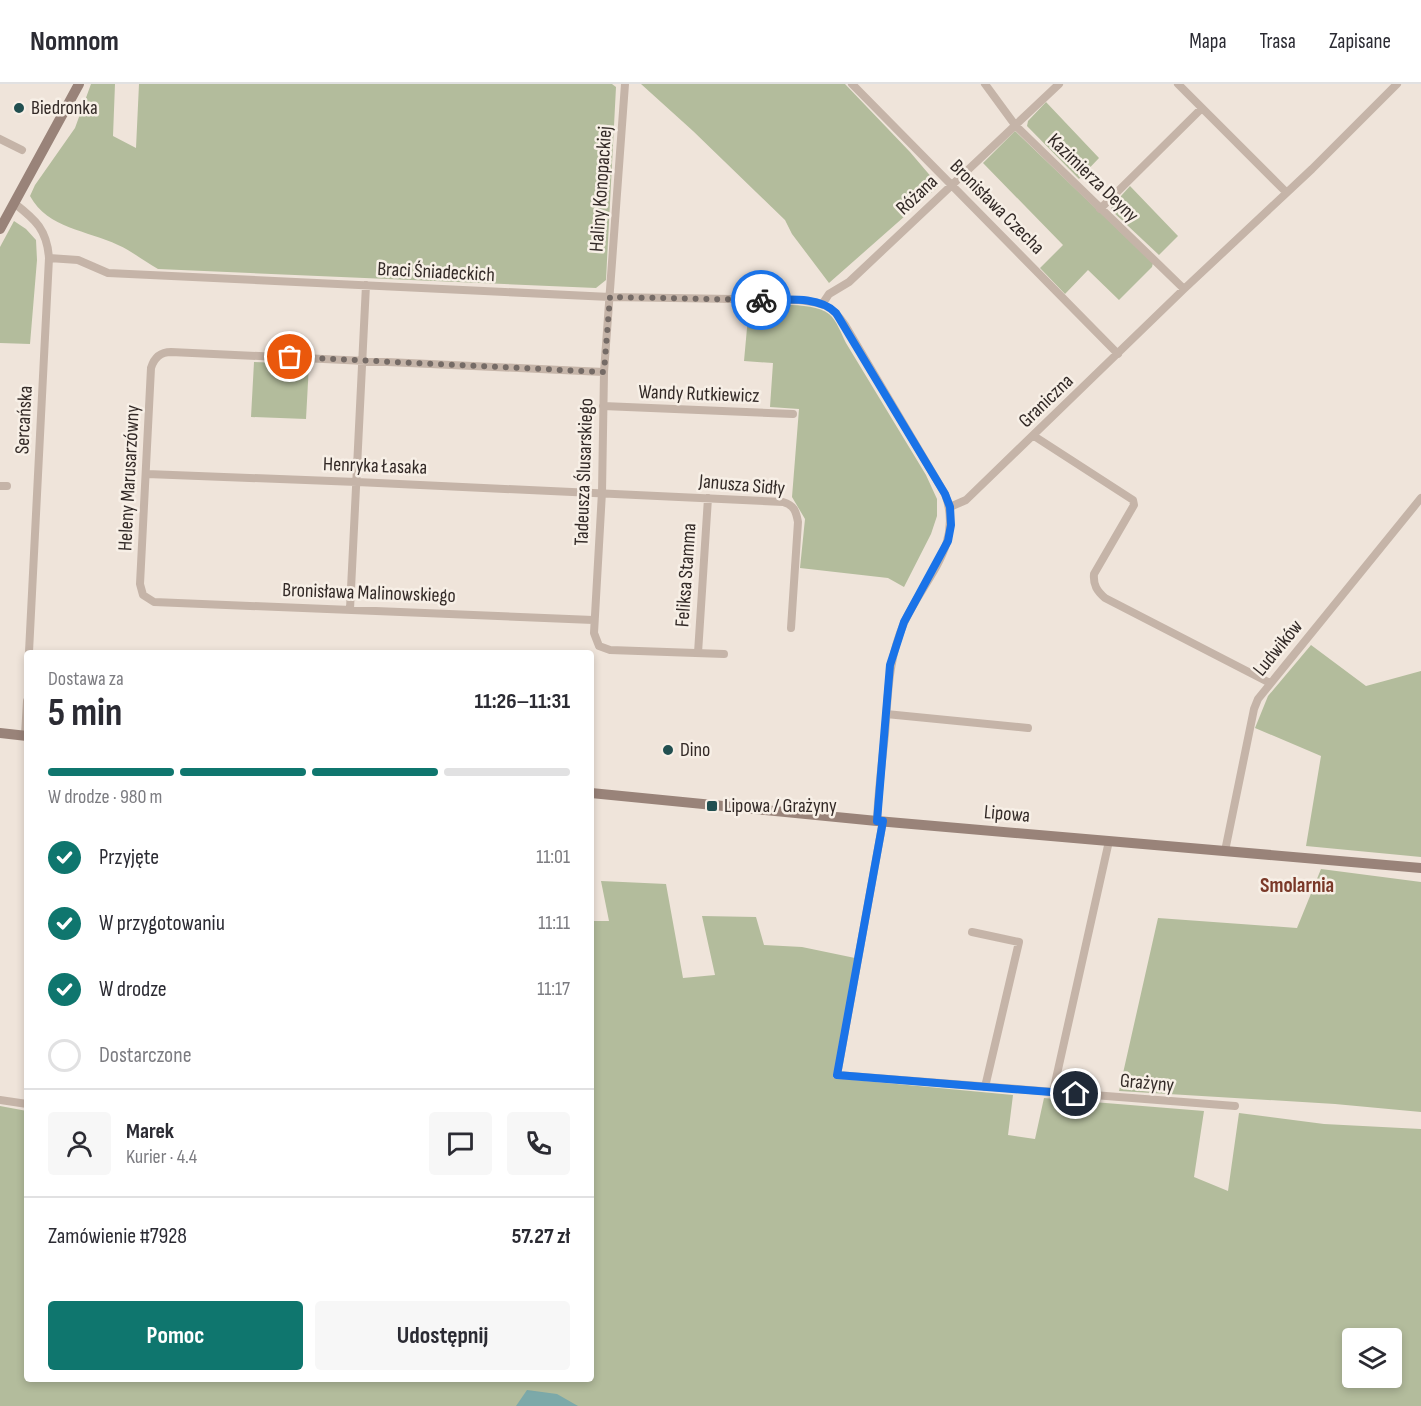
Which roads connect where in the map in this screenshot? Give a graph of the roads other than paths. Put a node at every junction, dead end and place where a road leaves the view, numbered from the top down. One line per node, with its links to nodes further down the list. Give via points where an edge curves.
1 (78, 84): 14 (main road)
2 (625, 84): 20 (street, Haliny Konopackiej)
3 (852, 84): 12 (street, Bronisława Czecha)
4 (985, 84): 9 (street, Kazimierza Deyny)
5 (1059, 84): 9 (street, Różana)
6 (1178, 84): 8 (street)
7 (1396, 84): 13 (street, Graniczna)
8 (1202, 108): 13 (street); 15 (street)
9 (1015, 125): 12 (street, Różana); 15 (street, Kazimierza Deyny)
10 (0, 139): 11 (street)
11 (22, 150)
12 (952, 185): 21 (street, Różana); 22 (street, Bronisława Czecha)
13 (1286, 192): 19 (street, Graniczna)
14 (14, 203): 16 (main road); 17 (street, Sercańska, via 40,226)
15 (1100, 209): 19 (street, Kazimierza Deyny)
16 (1, 224)
17 (49, 258): 18 (street, Braci Śniadeckich, via 78,260 108,273); 39 (street, Sercańska)
18 (366, 285): 20 (street, Braci Śniadeckich); 23 (street)
19 (1184, 289): 22 (street, Graniczna)
20 (610, 297): 21 (street, Braci Śniadeckich); 24 (street, Tadeusza Ślusarskiego)
21 (823, 303): 33 (street, via 845,325)
22 (1118, 354): 27 (street, Graniczna)
23 (361, 359): 24 (street); 28 (street, Heleny Marusarzówny, via 162,353 151,368); 29 (street)
24 (604, 372): 25 (street, Tadeusza Ślusarskiego)
25 (603, 406): 26 (street, Wandy Rutkiewicz); 30 (street, Tadeusza Ślusarskiego)
26 (793, 414)
27 (1034, 436): 33 (street, Graniczna, via 966,500); 42 (street, via 1133,500 1134,505 1094,574 1093,582 1099,592)
28 (147, 474): 29 (street, Henryka Łasaka); 34 (street, Heleny Marusarzówny, via 140,584)
29 (357, 482): 30 (street, Henryka Łasaka); 35 (street)
30 (602, 492): 31 (street, Janusza Sidły); 36 (street, Tadeusza Ślusarskiego)
31 (708, 498): 37 (street, Janusza Sidły, via 783,502 796,511); 40 (street, Feliksa Stamma)
32 (1421, 498): 42 (street, Ludwików)
33 (950, 507): 43 (street, via 948,541 904,622 895,647)
34 (145, 597): 35 (street, Bronisława Malinowskiego, via 154,602)
35 (350, 609): 36 (street, Bronisława Malinowskiego)
36 (594, 620): 38 (street, Tadeusza Ślusarskiego)
37 (791, 628)
38 (599, 646): 40 (street, Feliksa Stamma, via 610,650)
39 (29, 650)
40 (698, 654): 41 (street, Feliksa Stamma)
41 (724, 654)
42 (1270, 683): 50 (street, Ludwików, via 1254,709)
43 (886, 714): 44 (street); 48 (street)
44 (1028, 728)
45 (0, 733): 46 (main road)
46 (24, 736)
47 (594, 793): 48 (main road, Lipowa)
48 (880, 821): 49 (main road, Lipowa); 53 (street, Grażyny, via 837,1075)
49 (1109, 841): 50 (main road, Lipowa); 54 (street)
50 (1225, 851): 51 (main road, Lipowa)
51 (1421, 868)
52 (972, 932): 53 (street, via 1018,942)
53 (985, 1086): 54 (street, Grażyny)
54 (1053, 1092): 57 (street, Grażyny)
55 (0, 1100): 56 (street)
56 (24, 1104)
57 (1235, 1106)

